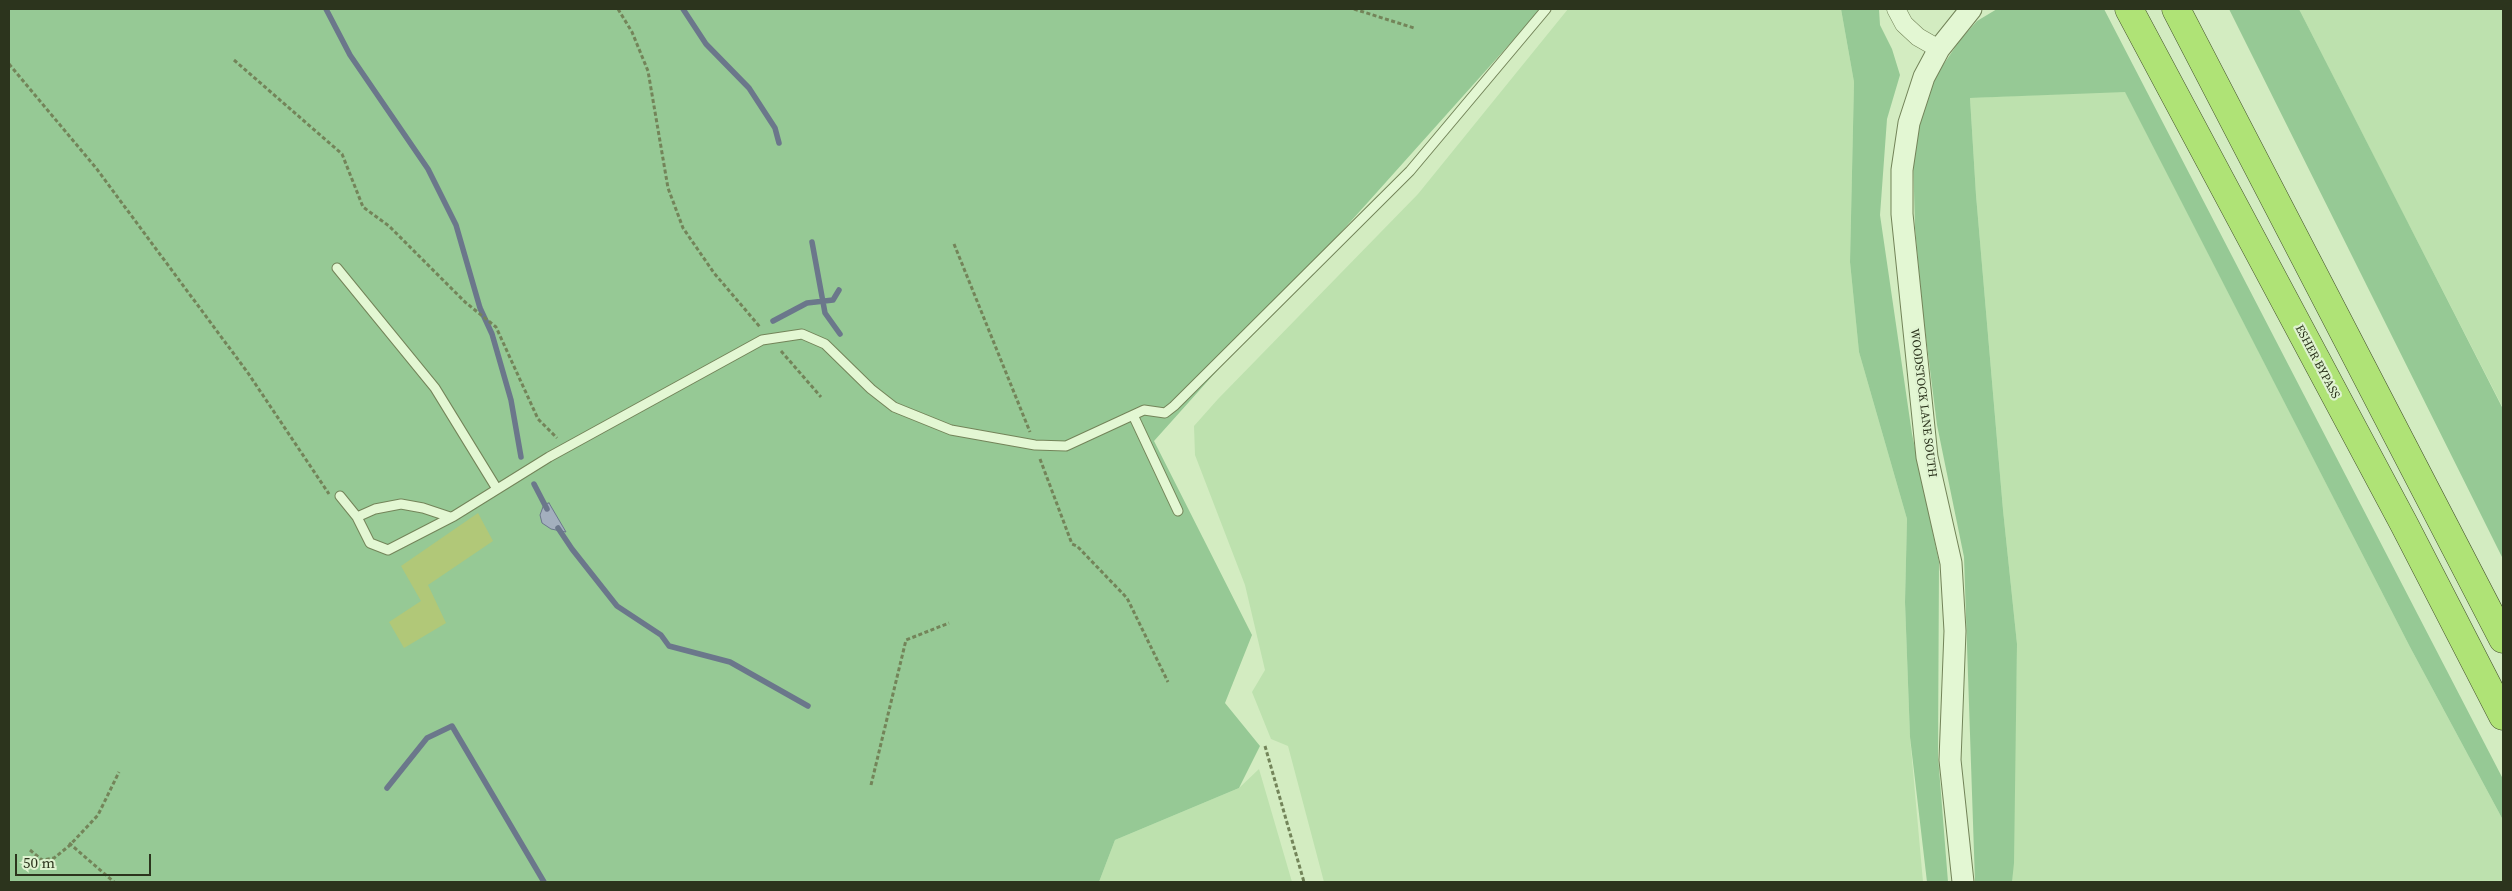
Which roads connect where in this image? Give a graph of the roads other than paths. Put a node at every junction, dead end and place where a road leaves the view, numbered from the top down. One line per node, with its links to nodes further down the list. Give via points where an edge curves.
1 (1546, 9): 8 (lane, via 1410,171 1174,406 1165,413 1144,410)
2 (1896, 9): 6 (street, via 1904,24)
3 (1971, 9): 6 (street, WOODSTOCK LANE SOUTH)
4 (2129, 9): 15 (highway, ESHER BYPASS, via 2400,515)
5 (2176, 9): 14 (highway)
6 (1939, 49): 16 (street, WOODSTOCK LANE SOUTH, via 1924,78 1909,124 1902,170 1902,214 1928,457 1951,563 1955,632 1950,760)
7 (336, 268): 9 (lane, via 436,388)
8 (1133, 415): 9 (lane, via 1066,446 1035,445 951,430 894,407 825,344 802,334 762,340); 11 (lane)
9 (497, 489): 13 (lane)
10 (340, 496): 12 (lane)
11 (1178, 511)
12 (357, 517): 13 (lane, via 375,509 401,504); 13 (lane, via 370,543 388,550)
13 (450, 518)
14 (2503, 639)
15 (2503, 716)
16 (1963, 882)

